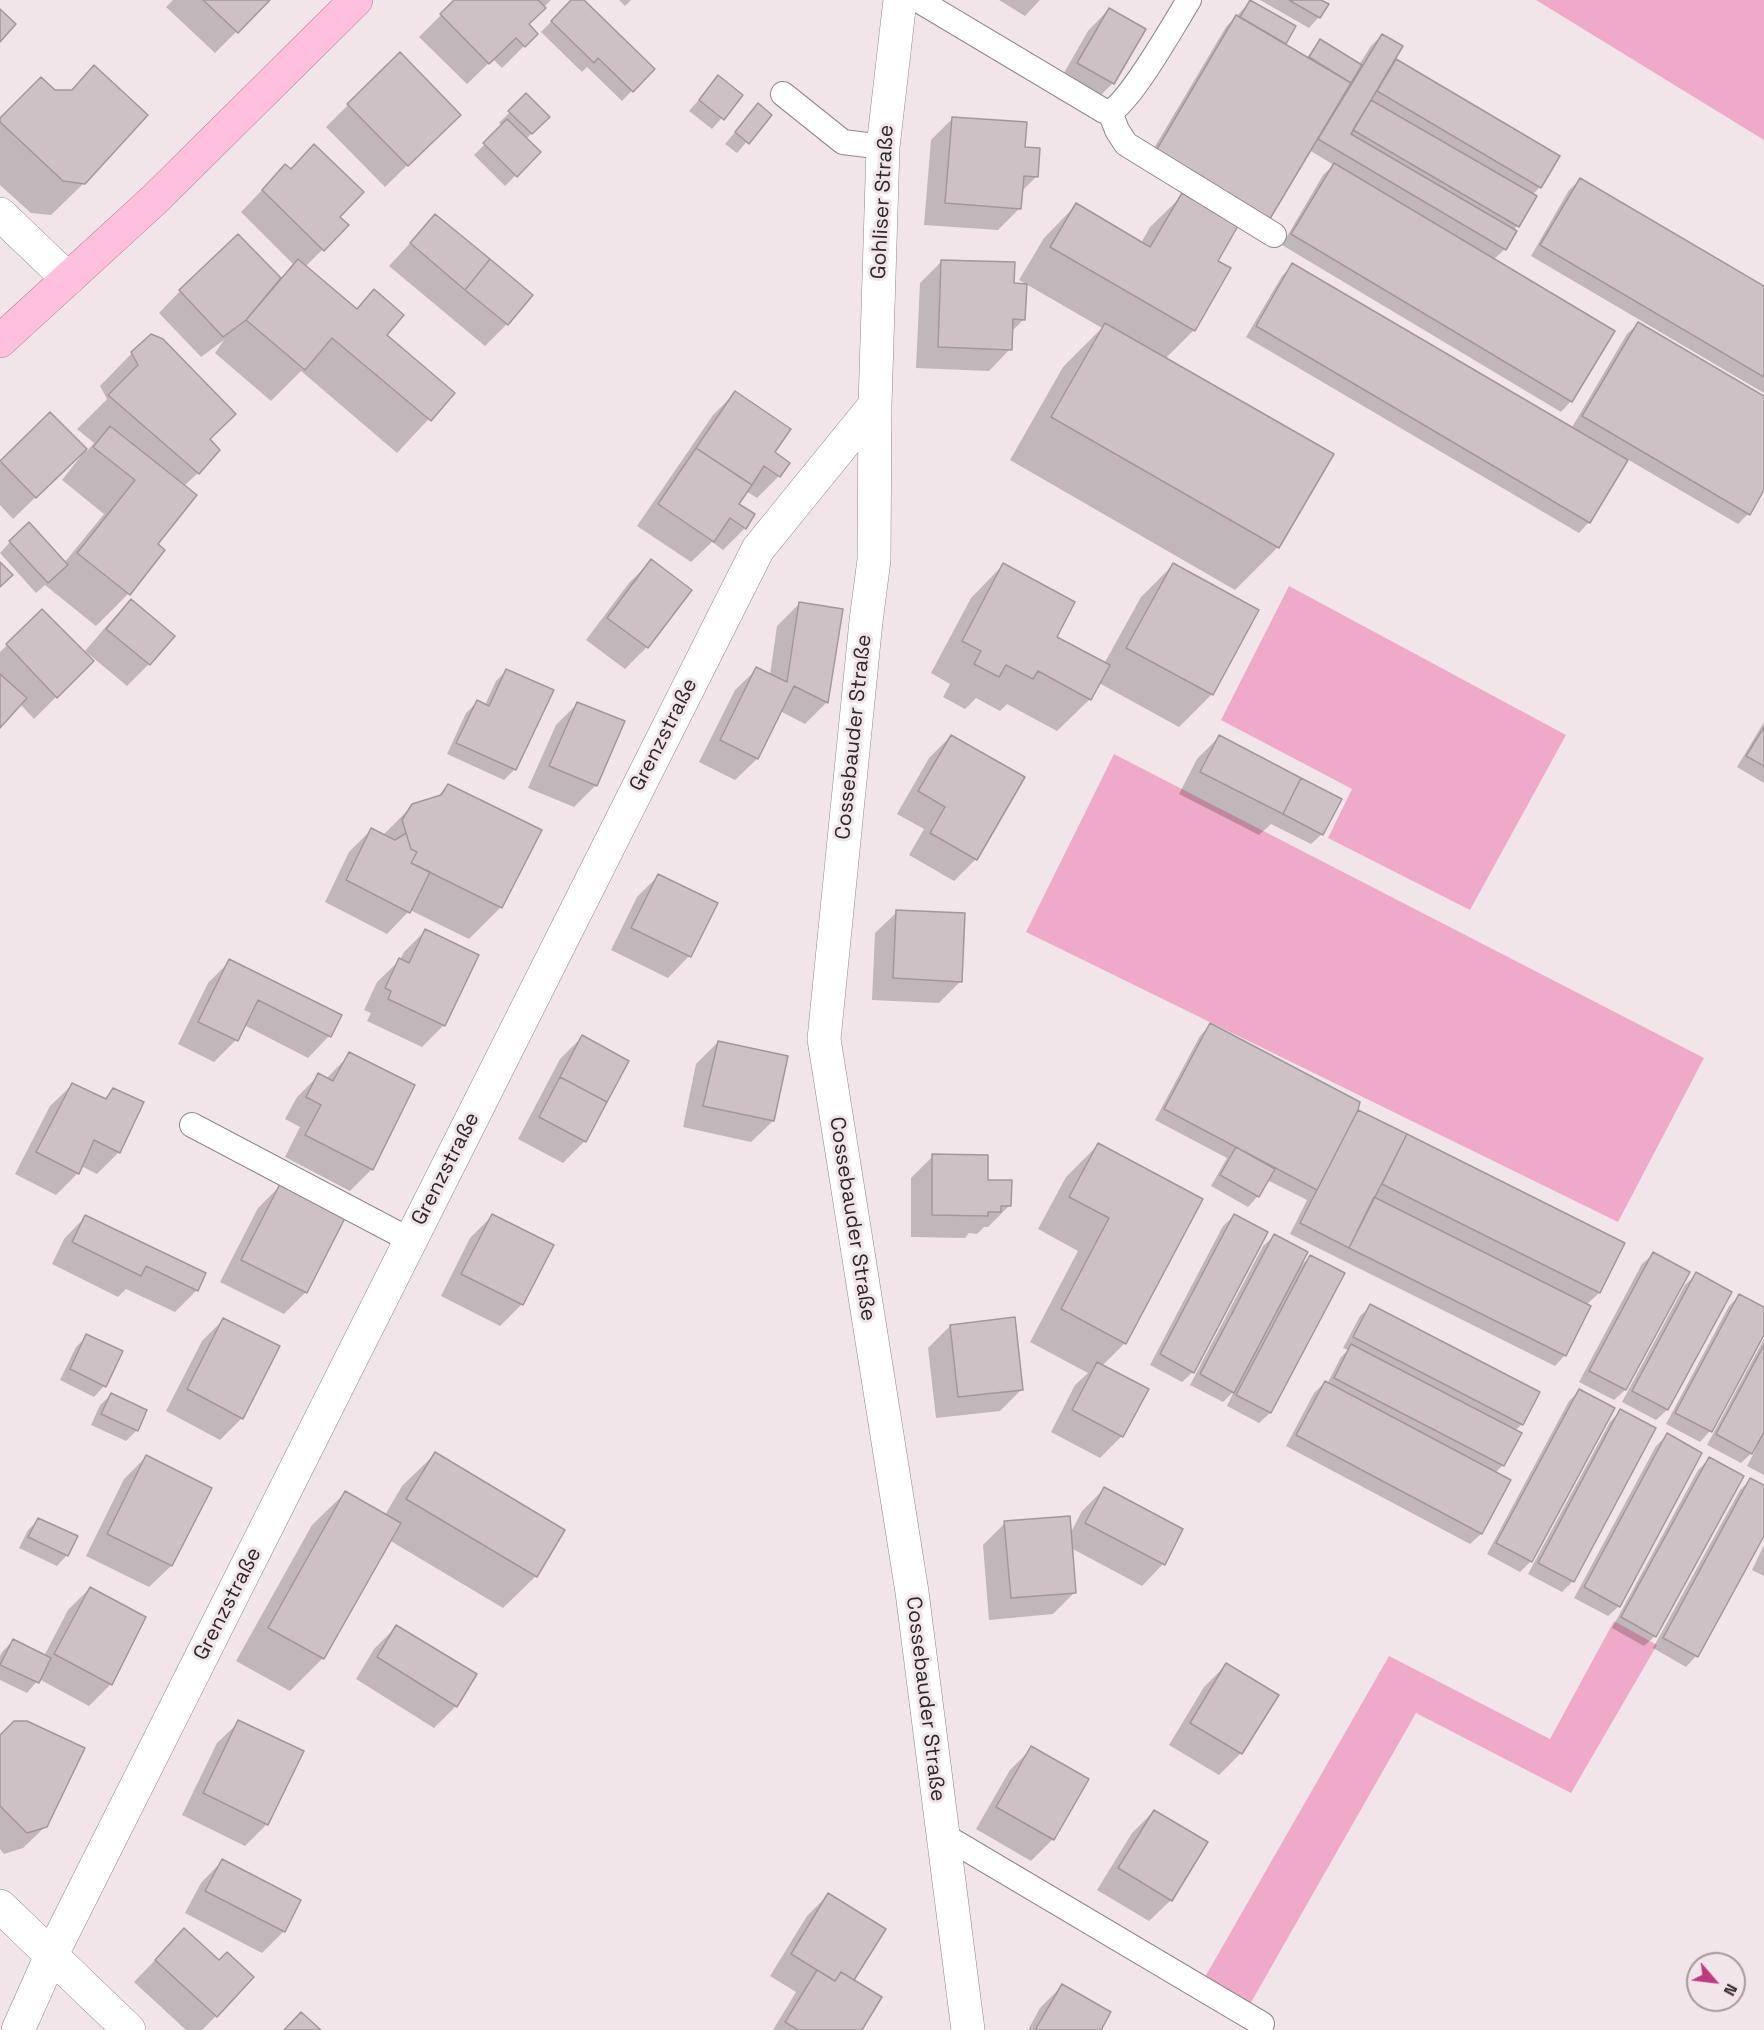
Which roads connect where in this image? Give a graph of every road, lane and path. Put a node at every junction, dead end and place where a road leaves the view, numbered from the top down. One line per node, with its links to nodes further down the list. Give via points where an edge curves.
1 (357, 0): 10 (main road)
2 (900, 0): 7 (street, Gohliser Straße)
3 (918, 0): 6 (lane)
4 (1189, 0): 6 (lane, via 1135,85 1117,109)
5 (783, 94): 7 (lane, via 843,142)
6 (1110, 112): 9 (lane, via 1126,144)
7 (883, 147): 12 (street, Gohliser Straße)
8 (0, 214): 10 (street)
9 (1274, 235)
10 (68, 279): 11 (main road)
11 (0, 341)
12 (875, 405): 14 (street, Grenzstraße, via 758,549); 15 (street, Cossebauder Straße, via 874,560 824,1039 912,1592)
13 (192, 1125): 14 (lane)
14 (410, 1240): 17 (street, Grenzstraße)
15 (943, 1835): 18 (lane); 21 (street, Cossebauder Straße)
16 (0, 1906): 17 (street)
17 (51, 1956): 19 (street, Grenzstraße); 20 (street)
18 (1262, 2024)
19 (18, 2030)
20 (129, 2030)
21 (968, 2030)

